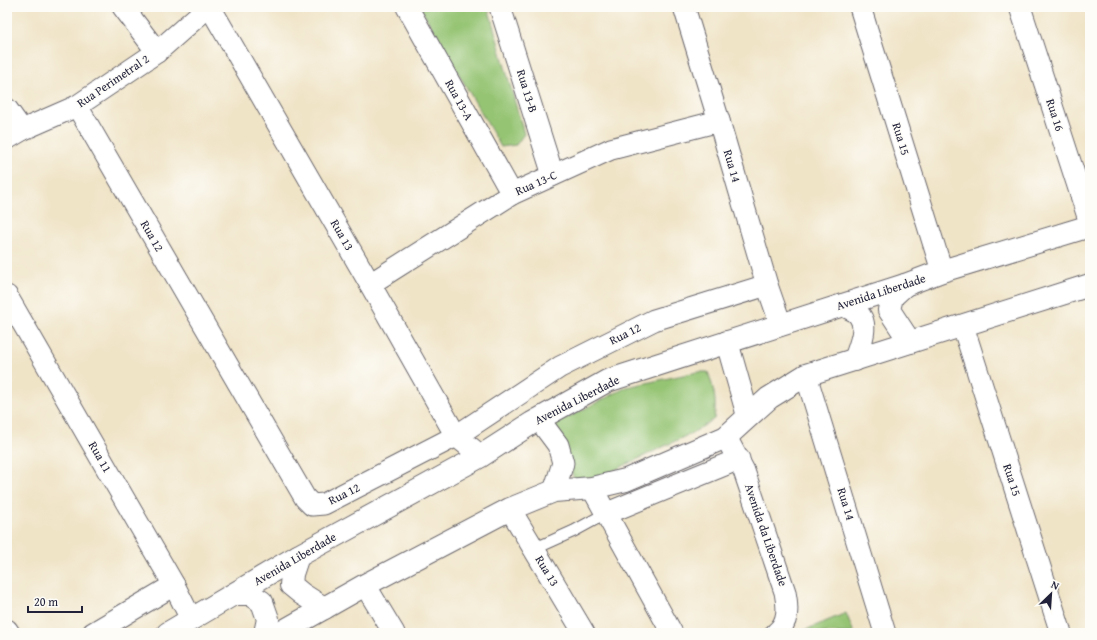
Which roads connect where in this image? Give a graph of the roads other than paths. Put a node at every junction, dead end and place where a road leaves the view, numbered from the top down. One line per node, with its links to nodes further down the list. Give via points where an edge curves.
1 (123, 7): 8 (street)
2 (209, 7): 8 (street, Rua Perimetral 2); 18 (street, Rua 13)
3 (407, 7): 14 (street, Rua 13-A)
4 (500, 7): 13 (street, Rua 13-B)
5 (684, 7): 11 (street, Rua 14)
6 (860, 7): 17 (street, Rua 15)
7 (1020, 7): 15 (street, Rua 16)
8 (157, 52): 9 (street, Rua Perimetral 2)
9 (77, 106): 12 (street, Rua Perimetral 2); 32 (street, Rua 12, via 305,498 312,505 324,504)
10 (7, 109): 12 (street)
11 (719, 121): 13 (street, Rua 13-C, via 612,149); 19 (street, Rua 14)
12 (15, 135)
13 (553, 175): 14 (street, Rua 13-C)
14 (512, 194): 18 (street, Rua 13-C)
15 (1090, 223)
16 (1090, 226): 17 (street, Avenida Liberdade)
17 (942, 272): 20 (street, Avenida Liberdade)
18 (370, 284): 32 (street, Rua 13)
19 (766, 285): 24 (street, Rua 14); 32 (street, Rua 12, via 654,320 560,367)
20 (905, 285): 23 (street, Avenida Liberdade); 27 (street, via 892,296 889,310)
21 (1090, 285): 25 (street)
22 (7, 296): 43 (street, Rua 11)
23 (843, 305): 24 (street, Avenida Liberdade); 28 (street, via 856,312 863,321 863,335)
24 (780, 324): 26 (street, Avenida Liberdade)
25 (963, 326): 27 (street); 58 (street, Rua 15)
26 (727, 342): 30 (street); 34 (street, Avenida Liberdade, via 608,382 532,423)
27 (910, 342): 28 (street)
28 (856, 360): 29 (street)
29 (806, 375): 30 (street, via 769,398); 57 (street, Rua 14)
30 (748, 416): 33 (street)
31 (546, 428): 37 (street, via 558,445 563,463)
32 (456, 436): 34 (street, Rua 13)
33 (726, 437): 35 (street, Avenida da Liberdade); 36 (street, via 626,480)
34 (481, 456): 41 (street, Avenida Liberdade)
35 (739, 459): 39 (street); 56 (street, Avenida da Liberdade, via 785,592 787,614 785,623)
36 (592, 488): 37 (street); 39 (street)
37 (554, 491): 38 (street)
38 (510, 509): 40 (street, Rua 13); 42 (street)
39 (605, 514): 40 (lane, via 574,532); 55 (street)
40 (534, 549): 54 (street, Rua 13)
41 (298, 556): 44 (street, Avenida Liberdade); 45 (street, via 291,585)
42 (365, 584): 45 (street); 53 (street)
43 (174, 585): 46 (street, Rua 11); 49 (street)
44 (236, 594): 46 (street, Avenida Liberdade); 51 (street, via 250,594 262,602 268,619)
45 (324, 608): 52 (street)
46 (191, 620): 50 (street, Avenida Liberdade)
47 (7, 630): 48 (street)
48 (9, 633)
49 (93, 633)
50 (168, 633)
51 (265, 633)
52 (280, 633)
53 (394, 633)
54 (584, 633)
55 (672, 633)
56 (776, 633)
57 (886, 633)
58 (1061, 633)

